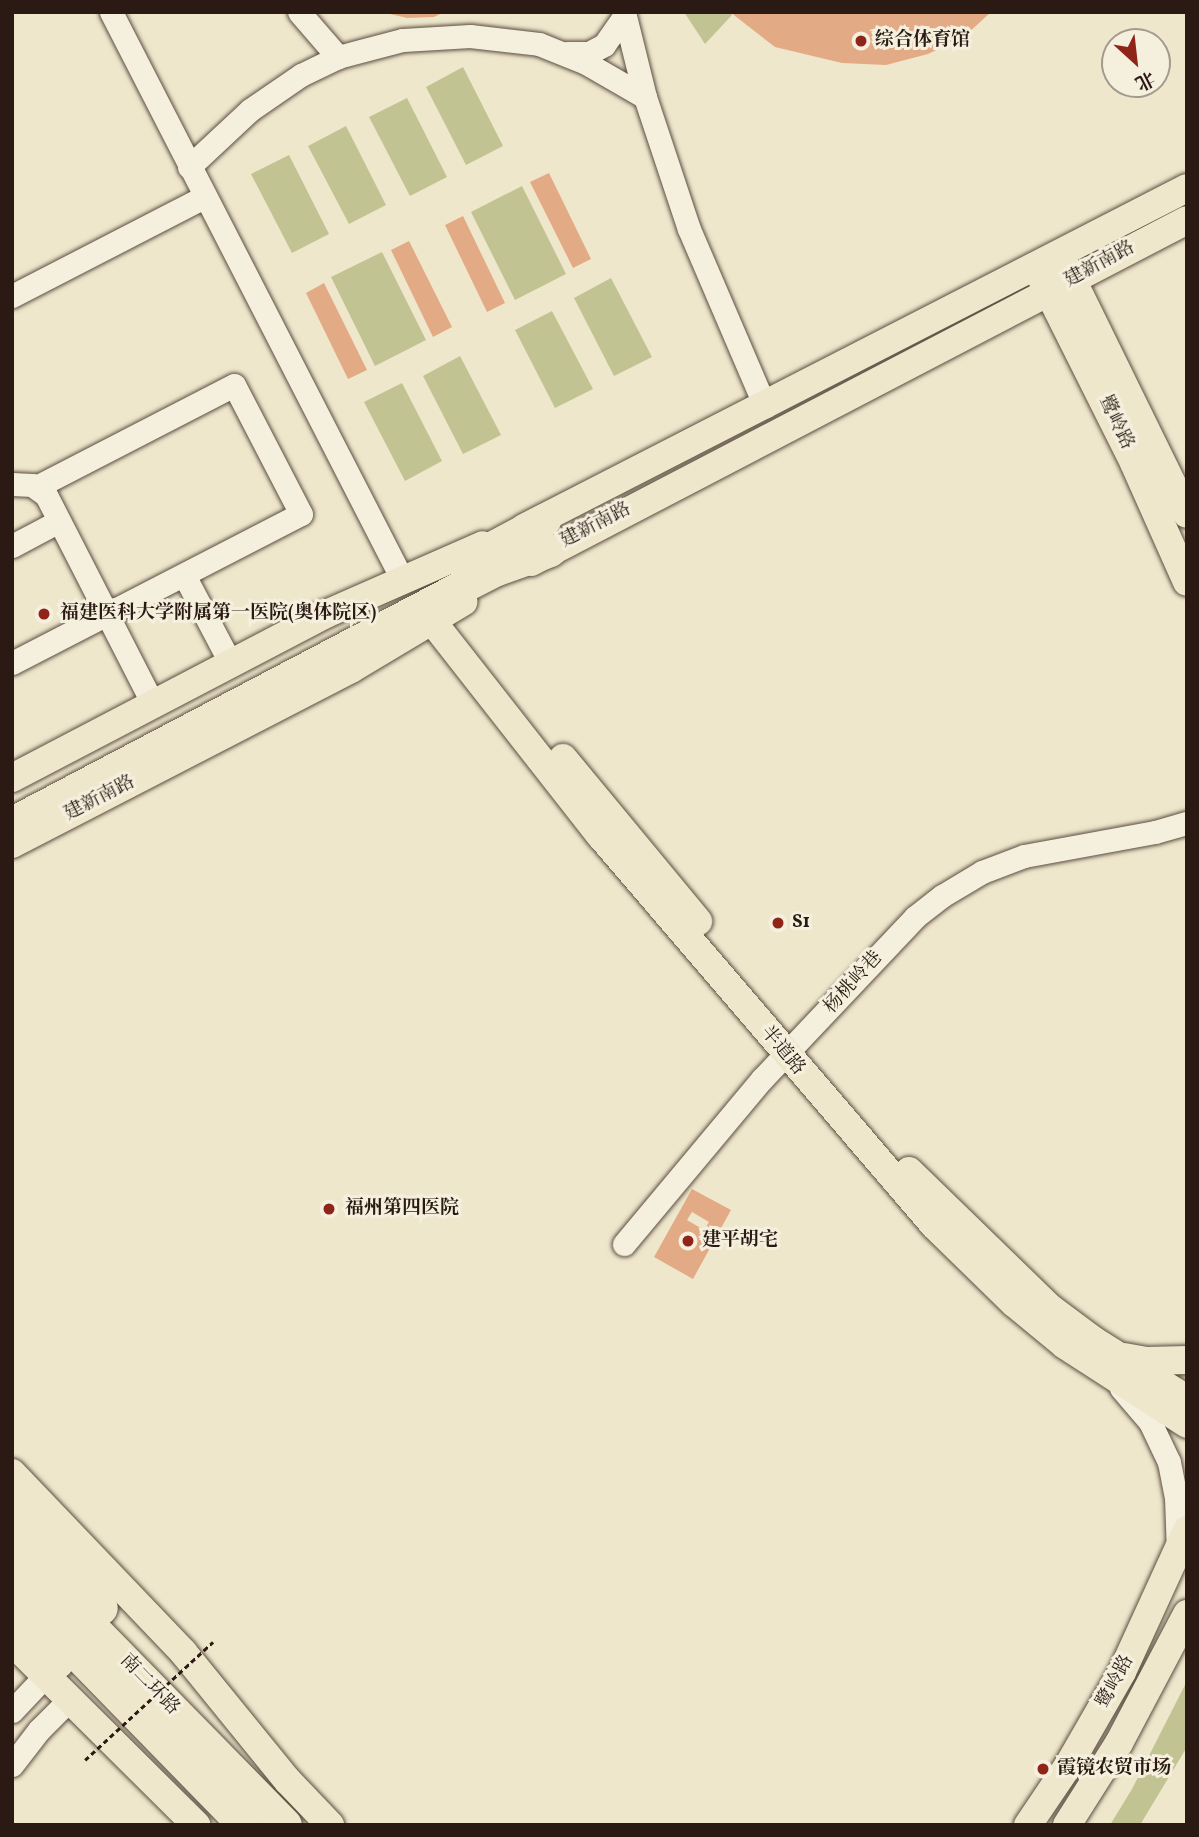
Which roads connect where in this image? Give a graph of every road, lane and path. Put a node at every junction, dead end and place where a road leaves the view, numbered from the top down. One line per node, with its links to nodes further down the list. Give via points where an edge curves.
1 (111, 12): 7 (street)
2 (299, 12): 5 (street)
3 (624, 14): 4 (street, via 604,45 589,53); 6 (street)
4 (564, 53): 5 (street, via 517,40 448,36 403,40); 6 (street)
5 (338, 57): 7 (street, via 272,93)
6 (645, 97): 14 (street, via 689,229)
7 (189, 167): 9 (street)
8 (1187, 188): 11 (main road, 建新南路)
9 (204, 197): 13 (street); 22 (street)
10 (1187, 220): 12 (main road, 建新南路)
11 (1048, 260): 12 (main road, 鹭岭路); 14 (main road, 建新南路)
12 (1060, 286): 17 (main road, 鹭岭路); 19 (main road, 建新南路); 23 (main road, 鹭岭路)
13 (12, 296)
14 (765, 406): 19 (main road, 建新南路)
15 (12, 484): 16 (street)
16 (36, 487): 18 (street, via 46,495); 21 (street, via 234,385 301,514)
17 (1187, 514)
18 (59, 521): 20 (street); 25 (street)
19 (547, 535): 22 (main road, 建新南路); 24 (main road, 建新南路); 29 (highway); 30 (highway, via 476,580)
20 (12, 546)
21 (191, 571): 25 (street); 26 (street)
22 (402, 579): 26 (main road, 建新南路)
23 (1187, 582)
24 (438, 617): 34 (main road, 建新南路, via 339,675); 35 (main road, 半道路, via 600,835)
25 (101, 618): 27 (street); 28 (street)
26 (238, 660): 28 (main road, 建新南路)
27 (12, 663)
28 (147, 707): 29 (main road, 建新南路)
29 (13, 781)
30 (12, 823)
31 (1187, 823): 33 (street)
32 (1187, 831): 33 (street)
33 (1155, 832): 35 (street, 杨桃岭巷, via 1024,856 962,883 915,917)
34 (12, 844)
35 (792, 1049): 36 (street, 杨桃岭巷); 38 (main road, 半道路, via 964,1226)
36 (624, 1244)
37 (1187, 1360): 38 (main road)
38 (1114, 1367): 39 (main road, 半道路); 40 (main road, 半道路); 43 (street, via 1150,1422 1169,1462)
39 (1187, 1399)
40 (1187, 1423)
41 (12, 1473): 61 (main road, via 183,1652 288,1781)
42 (12, 1506): 56 (highway)
43 (1182, 1541): 62 (main road, 鹭岭路, via 1097,1719)
44 (12, 1546): 56 (highway, 南二环路)
45 (12, 1587): 56 (highway, 南二环路)
46 (1187, 1614): 63 (main road, 鹭岭路, via 1119,1743)
47 (12, 1622): 55 (highway)
48 (214, 1642): 53 (path, bridge)
49 (12, 1643): 50 (main road)
50 (46, 1675): 51 (main road); 52 (street)
51 (70, 1699): 54 (street); 57 (main road)
52 (12, 1711)
53 (85, 1760)
54 (12, 1765)
55 (180, 1782): 58 (highway); 59 (highway)
56 (252, 1812): 60 (highway, 南二环路)
57 (196, 1825)
58 (218, 1825)
59 (236, 1825)
60 (285, 1825)
61 (330, 1825)
62 (1028, 1825)
63 (1067, 1825)

